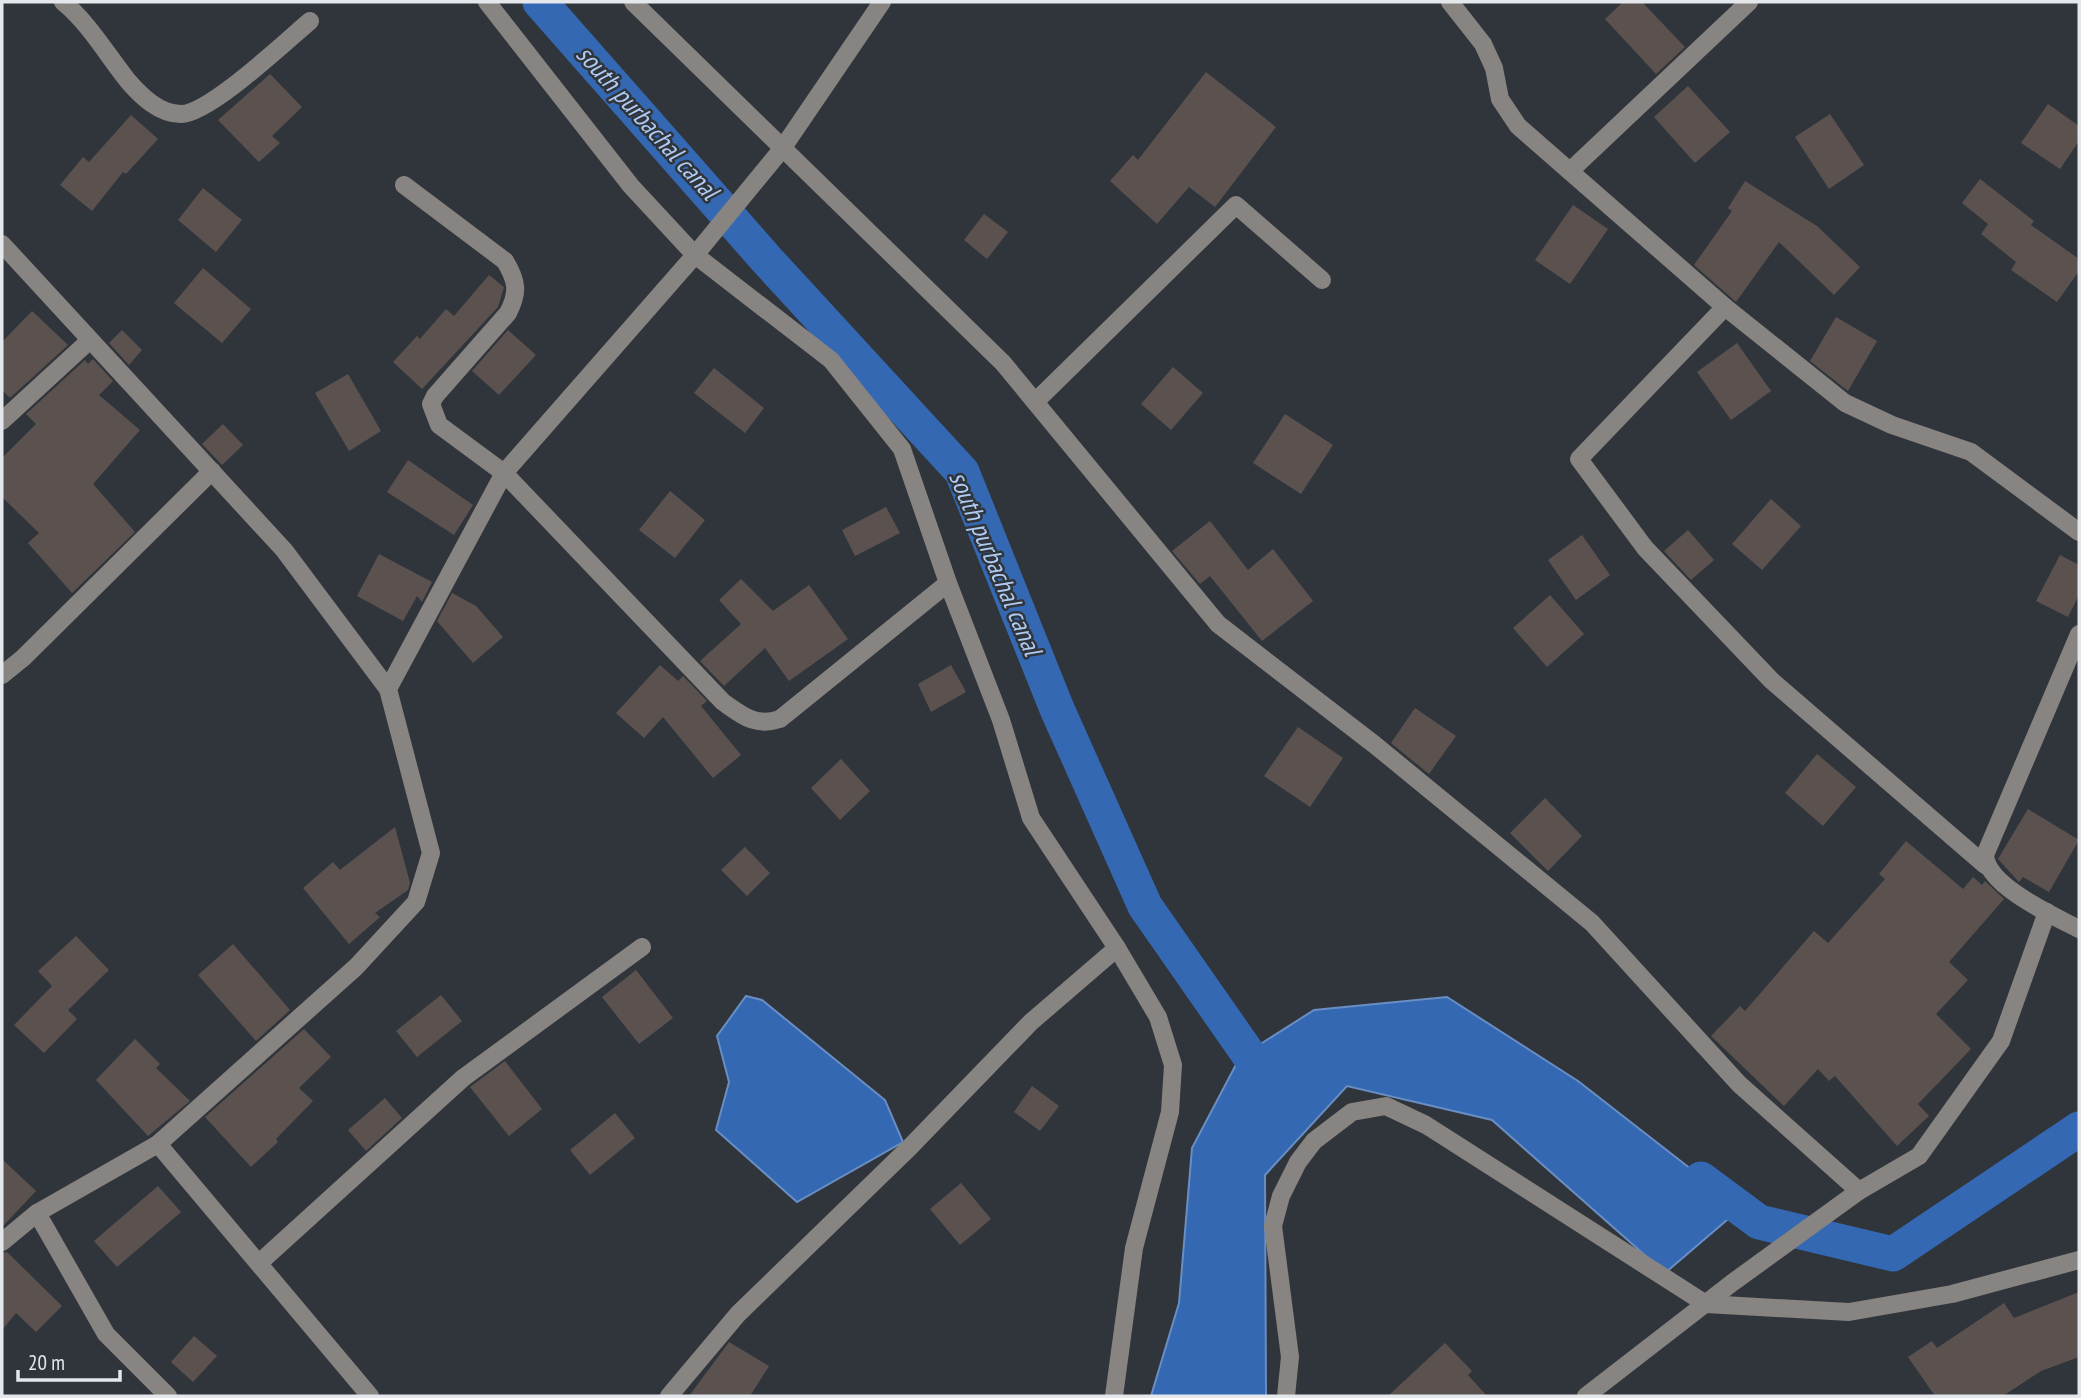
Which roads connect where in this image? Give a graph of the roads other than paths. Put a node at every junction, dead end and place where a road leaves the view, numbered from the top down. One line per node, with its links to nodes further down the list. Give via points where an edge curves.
1 (63, 2): 7 (street, via 141,96 177,114 190,114 215,99)
2 (487, 2): 12 (street, via 631,186)
3 (633, 2): 8 (street)
4 (882, 2): 8 (street)
5 (1450, 2): 9 (street, via 1483,44 1500,99 1518,126)
6 (1749, 2): 9 (street)
7 (310, 21)
8 (782, 149): 12 (street); 16 (street, via 1003,363)
9 (1570, 171): 14 (street)
10 (404, 185): 19 (street, via 505,261 516,280 517,297 508,313 431,404 439,425)
11 (2, 244): 15 (street)
12 (695, 255): 19 (street); 21 (street, via 831,360 902,449)
13 (1322, 280): 16 (street, via 1236,205)
14 (1725, 307): 20 (street, via 1845,402 1892,425 1970,452); 25 (street, via 1579,459 1646,548 1772,681)
15 (89, 341): 17 (street); 18 (street)
16 (1035, 402): 31 (street, via 1218,624 1375,745 1592,923 1740,1084)
17 (2, 421)
18 (212, 471): 23 (street); 24 (street, via 284,550)
19 (504, 473): 21 (street, via 723,702 751,722 766,724 780,719); 24 (street)
20 (2079, 531)
21 (948, 583): 29 (street, via 1001,720 1031,818)
22 (2079, 634): 25 (street, via 2008,796)
23 (2, 675)
24 (388, 688): 30 (street, via 430,853 415,902 356,967)
25 (1985, 865): 26 (street, via 2009,888)
26 (2048, 912): 27 (street); 31 (street, via 2001,1041 1919,1156)
27 (2079, 929)
28 (642, 947): 35 (street, via 463,1078)
29 (1117, 948): 39 (street, via 1031,1022 738,1314); 40 (street, via 1158,1017 1173,1065 1170,1112 1134,1248)
30 (158, 1144): 32 (street); 35 (street)
31 (1859, 1191): 36 (street)
32 (37, 1213): 33 (street); 37 (street, via 106,1334)
33 (2, 1242)
34 (2079, 1260): 36 (street, via 1952,1294 1849,1312)
35 (259, 1263): 38 (street)
36 (1706, 1304): 41 (street, via 1426,1125 1386,1106 1352,1112 1314,1141 1298,1162 1273,1226 1290,1357); 42 (street)
37 (168, 1396)
38 (370, 1396)
39 (669, 1396)
40 (1114, 1396)
41 (1286, 1396)
42 (1586, 1396)

